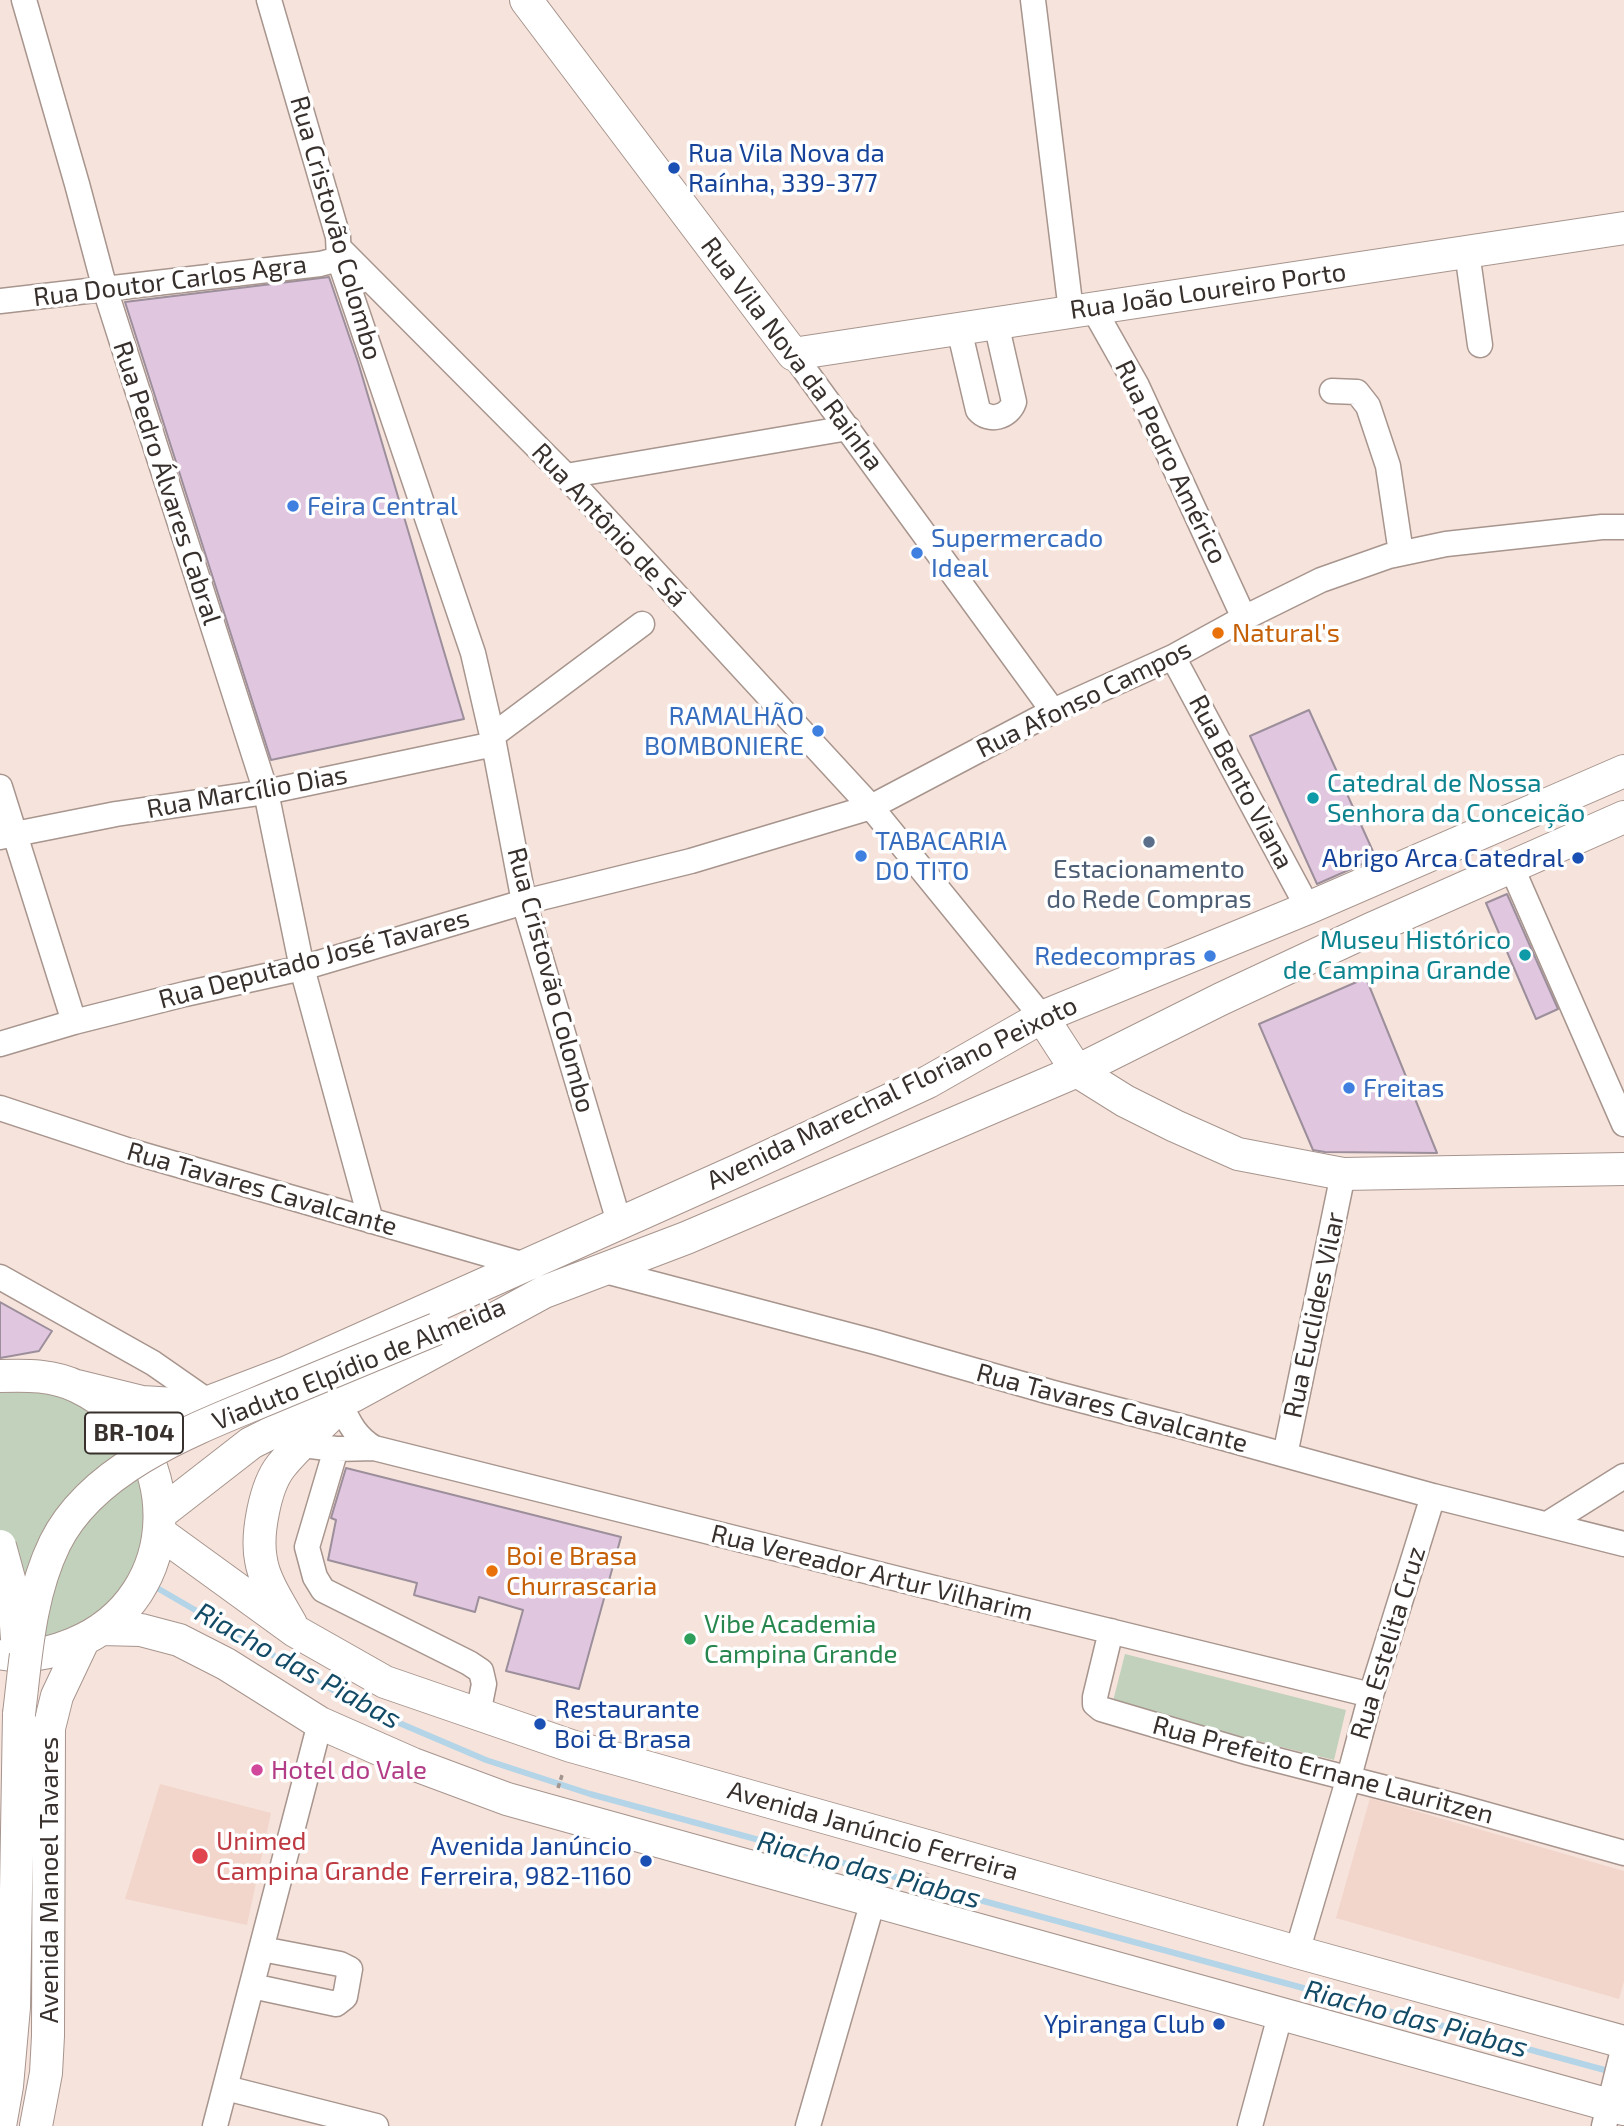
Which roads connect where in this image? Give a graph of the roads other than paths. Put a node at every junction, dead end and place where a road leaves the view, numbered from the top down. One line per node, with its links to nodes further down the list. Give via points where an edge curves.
1 (24, 0): 8 (street, Rua Pedro Álvares Cabral)
2 (270, 0): 7 (street, Rua Cristovão Colombo)
3 (526, 0): 14 (main road, Rua Vila Nova da Rainha)
4 (1033, 0): 10 (street)
5 (1624, 228): 6 (main road, Rua João Loureiro Porto)
6 (1467, 252): 10 (main road, Rua João Loureiro Porto); 13 (street)
7 (340, 254): 8 (street, Rua Doutor Carlos Agra, via 320,264); 17 (street, Rua Antônio de Sá); 24 (street, Rua Cristovão Colombo, via 473,653)
8 (105, 289): 9 (street, Rua Doutor Carlos Agra); 27 (street, Rua Pedro Álvares Cabral)
9 (0, 301)
10 (1082, 309): 11 (main road, Rua João Loureiro Porto); 20 (street, Rua Pedro Américo, via 1137,386)
11 (996, 323): 12 (main road, Rua João Loureiro Porto); 12 (street, via 1014,402 1012,410 1002,416 982,415 978,410)
12 (959, 329): 14 (main road, Rua João Loureiro Porto)
13 (1480, 345)
14 (793, 354): 16 (street, Rua Vila Nova da Rainha)
15 (1332, 391): 19 (street, via 1357,393 1368,406 1388,466)
16 (848, 428): 17 (street); 23 (street, Rua Vila Nova da Rainha)
17 (566, 476): 28 (street, Rua Antônio de Sá)
18 (1624, 527): 19 (street, Rua Afonso Campos, via 1446,544)
19 (1401, 553): 20 (street, Rua Afonso Campos, via 1321,580)
20 (1244, 618): 22 (street, Rua Afonso Campos)
21 (642, 624): 24 (street)
22 (1173, 657): 23 (street, Rua Afonso Campos); 33 (street, Rua Bento Viana)
23 (1053, 711): 28 (street, Rua Afonso Campos)
24 (493, 740): 27 (street, Rua Marcílio Dias); 32 (street, Rua Cristovão Colombo)
25 (1624, 771): 33 (main road, Avenida Marechal Floriano Peixoto)
26 (0, 787): 30 (street)
27 (266, 792): 30 (street, Rua Marcílio Dias, via 116,814); 34 (street, Rua Pedro Álvares Cabral)
28 (871, 807): 32 (street, Rua Deputado José Tavares, via 691,861); 35 (street, Rua Antônio de Sá)
29 (1624, 817): 31 (main road, Avenida Marechal Floriano Peixoto)
30 (8, 836): 36 (street)
31 (1511, 866): 38 (main road, Avenida Marechal Floriano Peixoto, via 1258,981); 40 (street)
32 (524, 902): 34 (street, Rua Deputado José Tavares); 44 (street, Rua Cristovão Colombo)
33 (1308, 908): 35 (main road, Avenida Marechal Floriano Peixoto)
34 (302, 968): 36 (street, Rua Deputado José Tavares); 43 (street, Rua Pedro Álvares Cabral)
35 (1042, 1017): 38 (main road); 44 (main road, Avenida Marechal Floriano Peixoto, via 928,1082)
36 (74, 1022): 37 (street, Rua Deputado José Tavares)
37 (0, 1044)
38 (1077, 1071): 42 (main road, via 1125,1101 1238,1154); 46 (main road, Avenida Marechal Floriano Peixoto)
39 (0, 1108): 43 (street, Rua Tavares Cavalcante)
40 (1624, 1124)
41 (1624, 1169): 42 (main road)
42 (1343, 1174): 56 (street, Rua Euclides Vilar)
43 (372, 1221): 45 (street, Rua Tavares Cavalcante)
44 (619, 1222): 45 (main road, Avenida Marechal Floriano Peixoto)
45 (525, 1265): 52 (main road, Avenida Marechal Floriano Peixoto, via 297,1368)
46 (601, 1270): 48 (main road, Avenida Marechal Floriano Peixoto); 56 (street, Rua Tavares Cavalcante)
47 (0, 1277): 52 (street, via 153,1363)
48 (544, 1292): 51 (main road, Avenida Marechal Floriano Peixoto); 68 (main road, Viaduto Elpídio de Almeida, bridge, via 436,1329 224,1417 135,1461 94,1490 55,1542 44,1573 29,1631)
49 (0, 1376): 50 (main road, BR-104, via 37,1375)
50 (77, 1386): 52 (main road, Avenida Marechal Floriano Peixoto, via 142,1402); 59 (main road, BR-104, via 105,1403 129,1426 147,1454 157,1483)
51 (344, 1401): 53 (main road); 54 (street, via 355,1431); 59 (main road, Avenida Marechal Floriano Peixoto, via 251,1443)
52 (209, 1402)
53 (302, 1445): 55 (street, Rua Vereador Artur Vilharim); 64 (main road, via 280,1468 268,1494 261,1528 261,1560)
54 (374, 1448): 55 (street, Rua Vereador Artur Vilharim); 63 (street, Rua Vereador Artur Vilharim)
55 (335, 1450): 69 (street, via 307,1547 315,1577 323,1590 481,1671 484,1684)
56 (1285, 1455): 58 (street, Rua Tavares Cavalcante)
57 (1624, 1476): 60 (street)
58 (1433, 1496): 60 (street, Rua Tavares Cavalcante); 67 (street, Rua Estelita Cruz)
59 (160, 1523): 64 (main road, Avenida Janúncio Ferreira); 65 (main road, BR-104, via 145,1579 116,1617)
60 (1549, 1523): 61 (street, Rua Tavares Cavalcante)
61 (1624, 1544)
62 (0, 1546): 68 (main road, Viaduto Elpídio de Almeida, bridge, via 14,1597)
63 (1111, 1631): 67 (street, Rua Vereador Artur Vilharim); 71 (street, Rua Prefeito Ernane Lauritzen, via 1095,1697 1101,1709)
64 (295, 1632): 69 (main road, Avenida Janúncio Ferreira, via 385,1682)
65 (93, 1634): 66 (main road, BR-104, via 63,1648 26,1657); 70 (main road, via 141,1630 178,1640 226,1664); 82 (main road, Avenida Manoel Tavares / BR-104, via 57,1696 49,1728 48,2036)
66 (0, 1653)
67 (1371, 1695): 71 (street, Rua Estelita Cruz)
68 (19, 1714): 81 (main road, Viaduto Elpídio de Almeida, via 14,2007)
69 (478, 1714): 75 (main road, Avenida Janúncio Ferreira, via 571,1746)
70 (320, 1723): 73 (main road, via 507,1798); 74 (street)
71 (1349, 1777): 72 (street, Rua Prefeito Ernane Lauritzen); 75 (street, Rua Estelita Cruz)
72 (1624, 1853)
73 (873, 1901): 77 (main road); 85 (street)
74 (262, 1949): 76 (street); 76 (street, via 350,1969 345,1997 336,2004)
75 (1297, 1952): 78 (main road, Avenida Janúncio Ferreira)
76 (252, 1986): 79 (street)
77 (1281, 2012): 80 (main road); 86 (street)
78 (1624, 2044): 80 (street)
79 (226, 2088): 83 (street); 84 (street)
80 (1612, 2113)
81 (0, 2125)
82 (37, 2126)
83 (215, 2126)
84 (376, 2126)
85 (808, 2126)
86 (1251, 2126)

